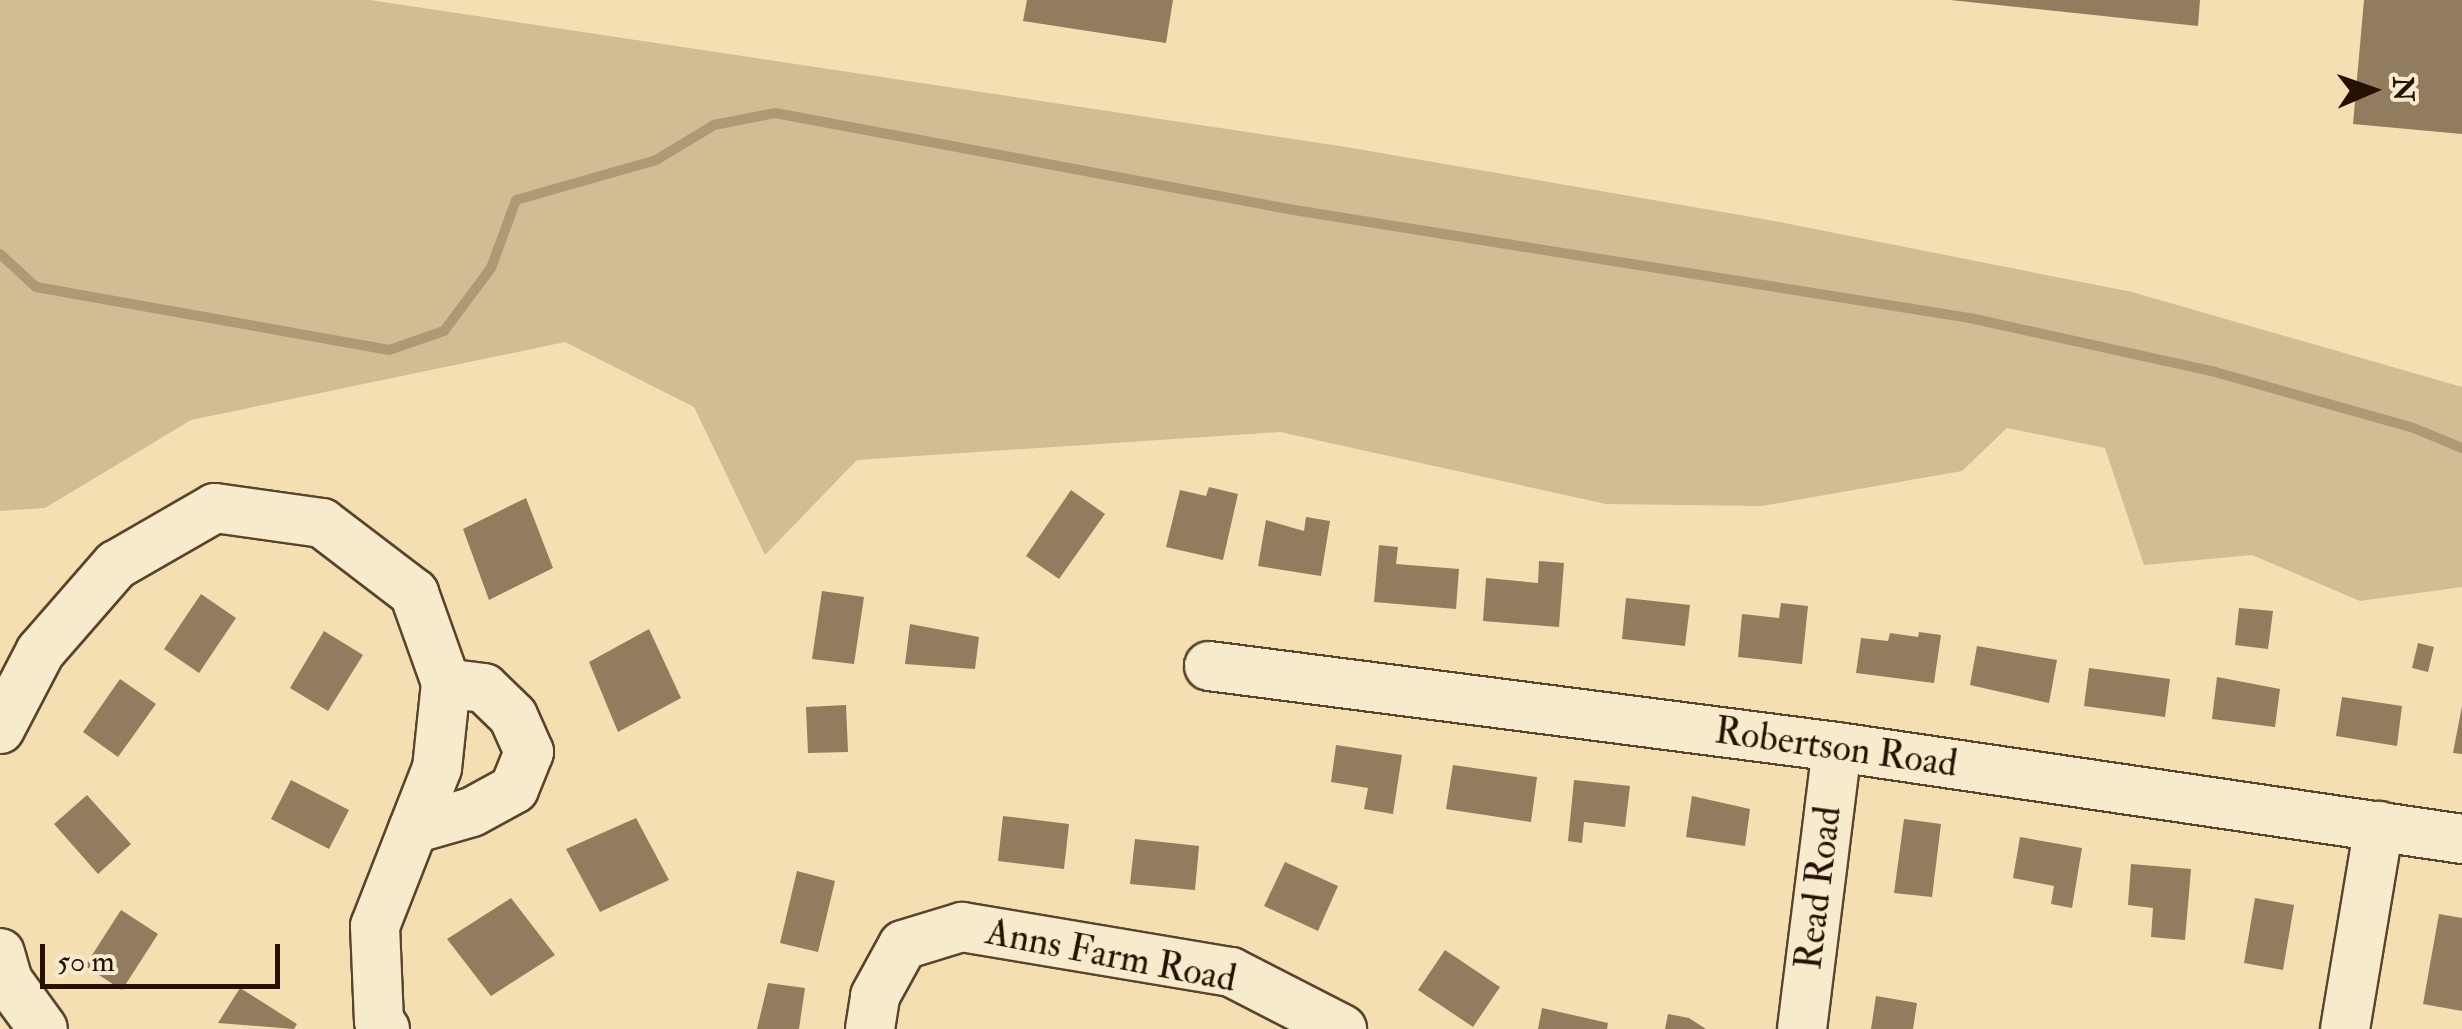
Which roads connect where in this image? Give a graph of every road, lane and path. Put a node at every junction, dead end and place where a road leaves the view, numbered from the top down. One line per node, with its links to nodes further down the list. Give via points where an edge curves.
1 (1209, 666): 4 (street, Robertson Road)
2 (446, 682): 3 (street, via 414,592 322,523 215,508 116,565 40,652); 6 (street, via 437,768); 6 (street, via 484,688 514,716 529,752 514,789 472,812)
3 (0, 729)
4 (1836, 747): 5 (street, Robertson Road); 13 (street, Read Road)
5 (2380, 826): 7 (street, Robertson Road); 14 (street)
6 (413, 829): 10 (street, via 375,926 379,1020)
7 (2462, 839)
8 (0, 953): 9 (street, via 8,981)
9 (43, 1029)
10 (385, 1029)
11 (870, 1029): 12 (street, Anns Farm Road, via 875,996 903,945 962,927 1231,972)
12 (1342, 1029)
13 (1802, 1029)
14 (2344, 1029)

